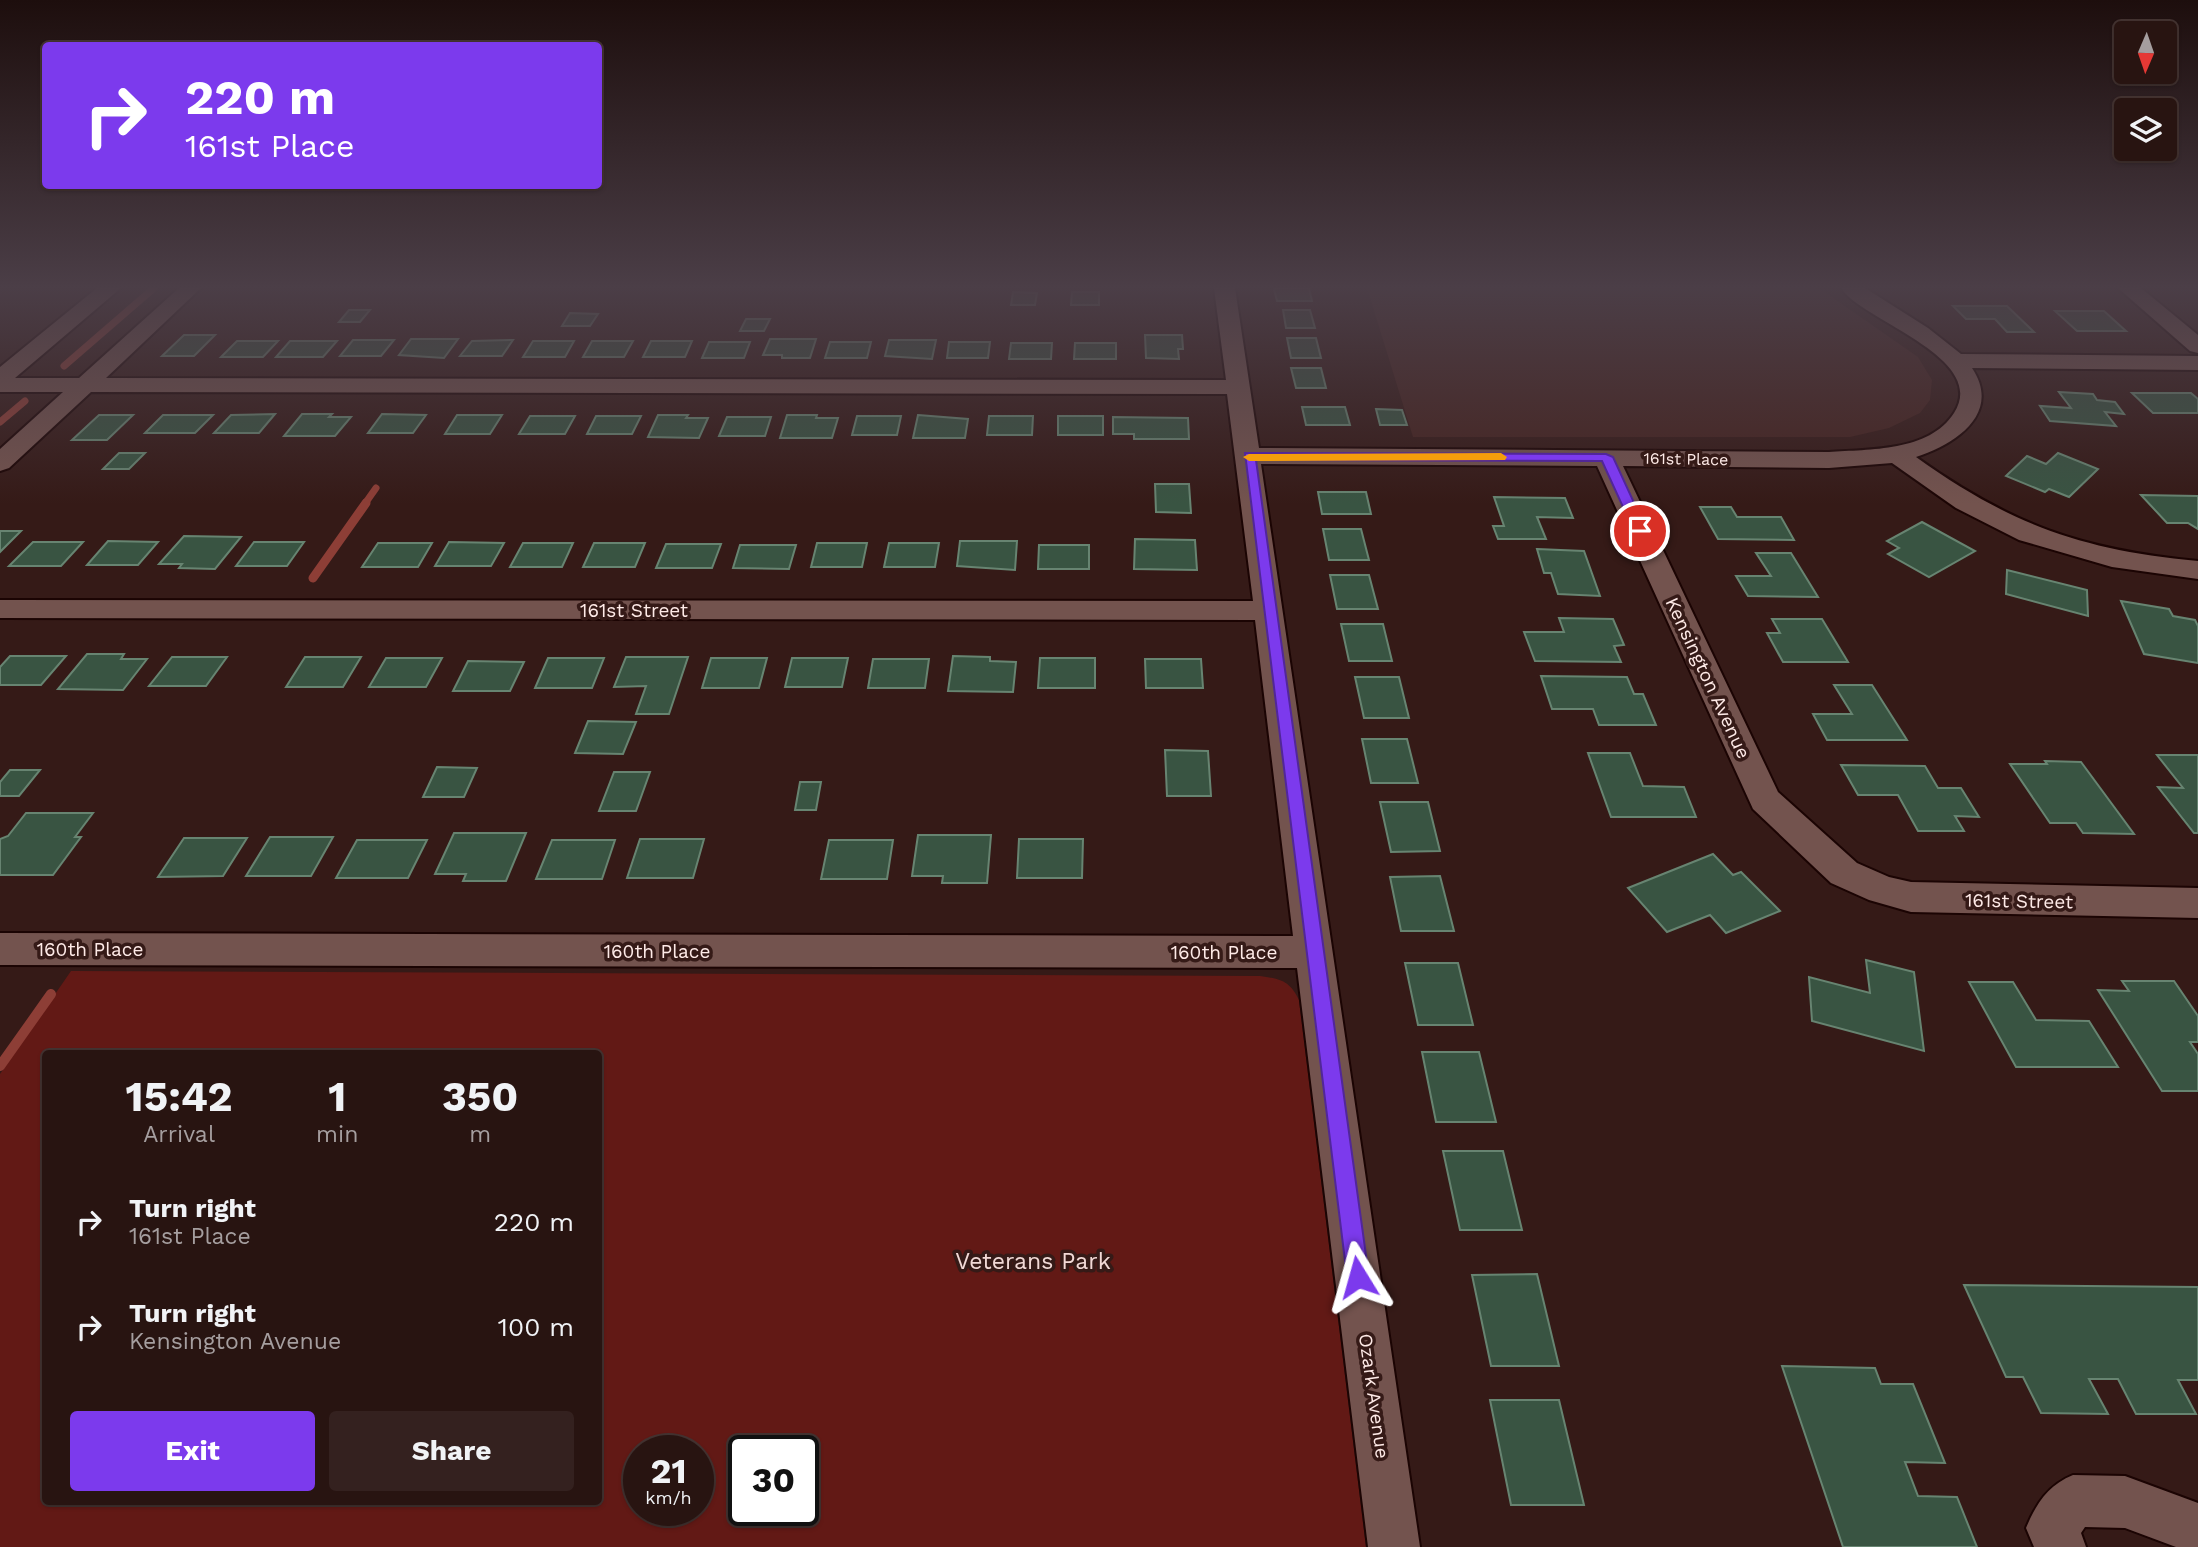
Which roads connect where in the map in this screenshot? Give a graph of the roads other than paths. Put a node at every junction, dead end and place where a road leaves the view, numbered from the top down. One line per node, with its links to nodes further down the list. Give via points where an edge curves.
1 (26, 360): 6 (street)
2 (112, 360): 7 (street)
3 (1234, 360): 8 (street, Ozark Avenue)
4 (1955, 361): 5 (street); 9 (street, 161st Place, via 1973,396 1962,422 1937,441)
5 (2198, 363)
6 (0, 382): 7 (street)
7 (85, 385): 8 (street); 12 (street)
8 (1238, 387): 10 (street, Ozark Avenue)
9 (1896, 454): 11 (street, 161st Place, via 1799,460); 13 (street, via 1978,510 2068,548)
10 (1249, 456): 11 (street, 161st Place); 15 (street, Ozark Avenue)
11 (1606, 457): 16 (street, Kensington Avenue, via 1765,800)
12 (0, 463)
13 (2198, 570)
14 (0, 609): 15 (street, 161st Street)
15 (1267, 611): 19 (street, Ozark Avenue)
16 (1844, 873): 17 (street, 161st Street, via 1911,897)
17 (2198, 903)
18 (0, 949): 19 (street, 160th Place)
19 (1313, 952): 21 (street, Ozark Avenue)
20 (2198, 1529): 22 (street, via 2125,1502 2073,1501 2052,1528)
21 (1394, 1547)
22 (2060, 1547)

